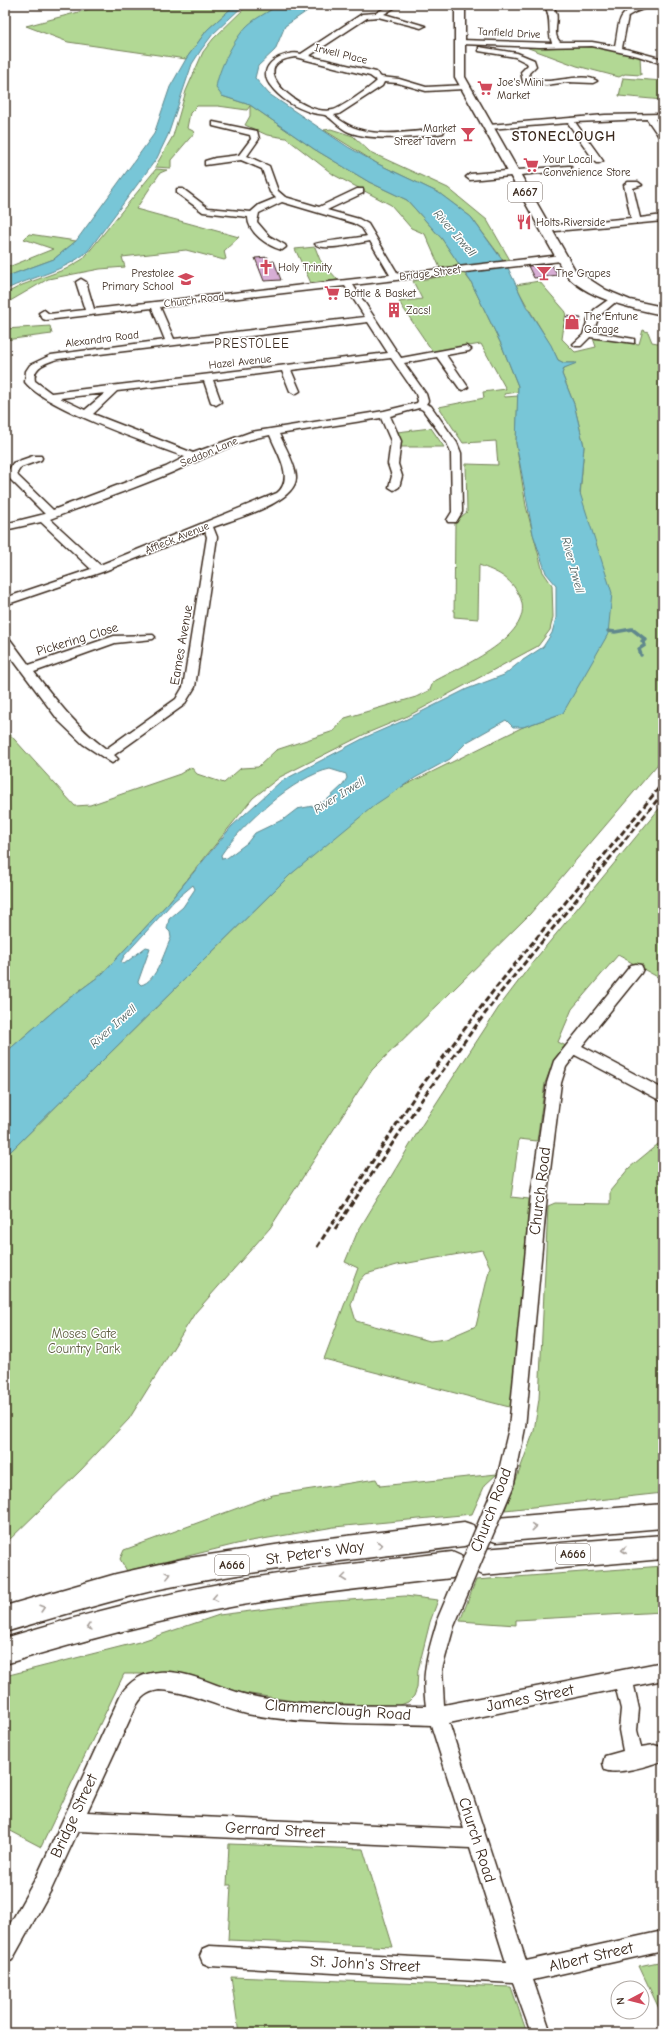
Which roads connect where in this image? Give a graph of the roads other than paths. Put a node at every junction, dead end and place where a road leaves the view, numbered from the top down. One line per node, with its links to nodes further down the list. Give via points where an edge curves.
1 (395, 5): 5 (street)
2 (460, 5): 8 (main road, A667)
3 (648, 5): 10 (street, via 625,15)
4 (550, 8): 9 (street, Tanfield Drive, via 554,18 552,34)
5 (378, 15): 6 (street); 12 (street, via 365,16)
6 (421, 26)
7 (515, 43): 8 (street, Tanfield Drive); 9 (street, Tanfield Drive); 11 (street)
8 (460, 44): 11 (street); 16 (main road, A667, via 459,70)
9 (557, 45): 10 (street, Tanfield Drive, via 592,44)
10 (618, 48): 13 (street, Tanfield Drive)
11 (504, 52): 15 (street, via 522,56 531,62 532,66 526,72 526,80 546,83 568,80)
12 (304, 56): 14 (street, Irwell Place, via 373,74); 17 (street, Irwell Place, via 283,58 272,67 269,73 270,82 300,106)
13 (663, 62)
14 (380, 81): 16 (street, Irwell Place, via 402,82 434,89); 17 (street, via 341,109)
15 (593, 81)
16 (463, 85): 22 (main road, A667)
17 (329, 114): 23 (street, via 336,123 364,134)
18 (649, 116): 19 (street); 20 (street); 24 (street)
19 (663, 116)
20 (570, 120): 22 (street); 25 (street, via 596,158)
21 (216, 124): 26 (street, via 254,133 255,139)
22 (489, 127): 29 (main road, A667)
23 (440, 131)
24 (663, 136)
25 (583, 155)
26 (242, 157): 27 (street); 36 (street, via 266,168 274,192)
27 (208, 163)
28 (568, 168): 29 (street)
29 (514, 172): 30 (street); 41 (main road, A667)
30 (474, 174)
31 (638, 185): 40 (street, via 628,184)
32 (360, 191): 34 (street)
33 (339, 192): 34 (street)
34 (348, 196): 37 (street)
35 (174, 198): 38 (street, via 183,193 206,210)
36 (282, 199): 37 (street); 38 (street, via 264,206)
37 (320, 210): 42 (street, via 361,223)
38 (253, 215): 44 (street, via 253,220 262,235)
39 (663, 218): 40 (street)
40 (636, 220): 41 (street)
41 (545, 229): 45 (main road, A667)
42 (373, 238): 43 (street); 46 (street)
43 (319, 244)
44 (274, 246)
45 (561, 258): 46 (street, Bridge Street); 49 (main road, A667, via 579,280)
46 (396, 278): 47 (street, Bridge Street)
47 (347, 282): 50 (street, Church Road); 54 (street)
48 (80, 287): 52 (street)
49 (615, 298): 51 (main road, A667); 55 (street, via 595,315)
50 (155, 305): 52 (street, Church Road); 57 (street)
51 (663, 311)
52 (90, 312): 53 (street, Church Road, via 46,317)
53 (44, 313)
54 (370, 319): 57 (street, Alexandra Road); 61 (street)
55 (589, 334): 56 (street); 58 (street, via 585,341)
56 (631, 341)
57 (170, 342): 67 (street, Alexandra Road, via 48,358 33,369 30,381)
58 (578, 344)
59 (466, 349): 60 (street, Hazel Avenue)
60 (440, 354): 61 (street, Hazel Avenue); 64 (street)
61 (395, 358): 62 (street, Hazel Avenue); 69 (street, via 421,394 423,401)
62 (286, 369): 63 (street, Hazel Avenue); 66 (street)
63 (208, 378): 65 (street, Hazel Avenue); 68 (street)
64 (463, 387)
65 (113, 390): 67 (street, Hazel Avenue); 70 (street)
66 (295, 391)
67 (51, 396): 70 (street, Alexandra Road)
68 (216, 402)
69 (420, 405): 71 (street, Seddon Lane); 77 (street, via 427,408 452,443 456,453 457,512)
70 (87, 414): 73 (street, Alexandra Road)
71 (384, 414): 72 (street, Seddon Lane); 75 (street, via 396,441 393,464 397,476)
72 (273, 430): 73 (street, Seddon Lane, via 238,439); 79 (street, Affleck Avenue, via 291,474 289,488 277,498)
73 (193, 457): 76 (street, Seddon Lane, via 170,469)
74 (37, 458): 76 (street, via 17,465 12,473)
75 (394, 488)
76 (47, 516): 78 (street, Seddon Lane); 80 (street)
77 (452, 520)
78 (5, 527)
79 (206, 527): 80 (street, Affleck Avenue); 84 (street, Eames Avenue, via 212,537 189,687 180,702 109,756 62,718)
80 (98, 570): 81 (street, Affleck Avenue)
81 (5, 602)
82 (149, 637): 84 (street, Pickering Close, via 137,641 114,640)
83 (5, 641): 84 (street)
84 (27, 670)
85 (636, 969): 86 (street, Church Road)
86 (573, 1048): 87 (street); 99 (street, Church Road, bridge, via 559,1065 554,1083 539,1195 517,1428 505,1483 446,1622 433,1669)
87 (663, 1096)
88 (663, 1516): 89 (highway, A666, one-way to 88)
89 (496, 1530)
90 (464, 1534): 94 (highway, St. Peter's Way / A666, one-way to 90, via 79,1597 182,1572)
91 (663, 1547): 92 (highway, A666, one-way to 92)
92 (483, 1562)
93 (452, 1565): 95 (highway, St. Peter's Way / A666, one-way to 95, via 261,1589 159,1609)
94 (5, 1619)
95 (5, 1651)
96 (663, 1671): 97 (street, James Street)
97 (623, 1679): 99 (street, James Street); 101 (street, via 630,1709 628,1730)
98 (146, 1683): 99 (street, Clammerclough Road, via 174,1682 233,1700 287,1710); 103 (street, Bridge Street, via 135,1690 128,1701)
99 (437, 1716): 104 (street, Church Road)
100 (654, 1754): 101 (street)
101 (634, 1758): 102 (street)
102 (612, 1763)
103 (72, 1821): 104 (street, Gerrard Street); 106 (street, Bridge Street, via 44,1883)
104 (477, 1839): 108 (street, Church Road)
105 (663, 1941): 108 (street, Albert Street)
106 (5, 1953)
107 (210, 1956): 108 (street, St. John's Street)
108 (520, 1973): 109 (street, Church Road)
109 (541, 2033)

